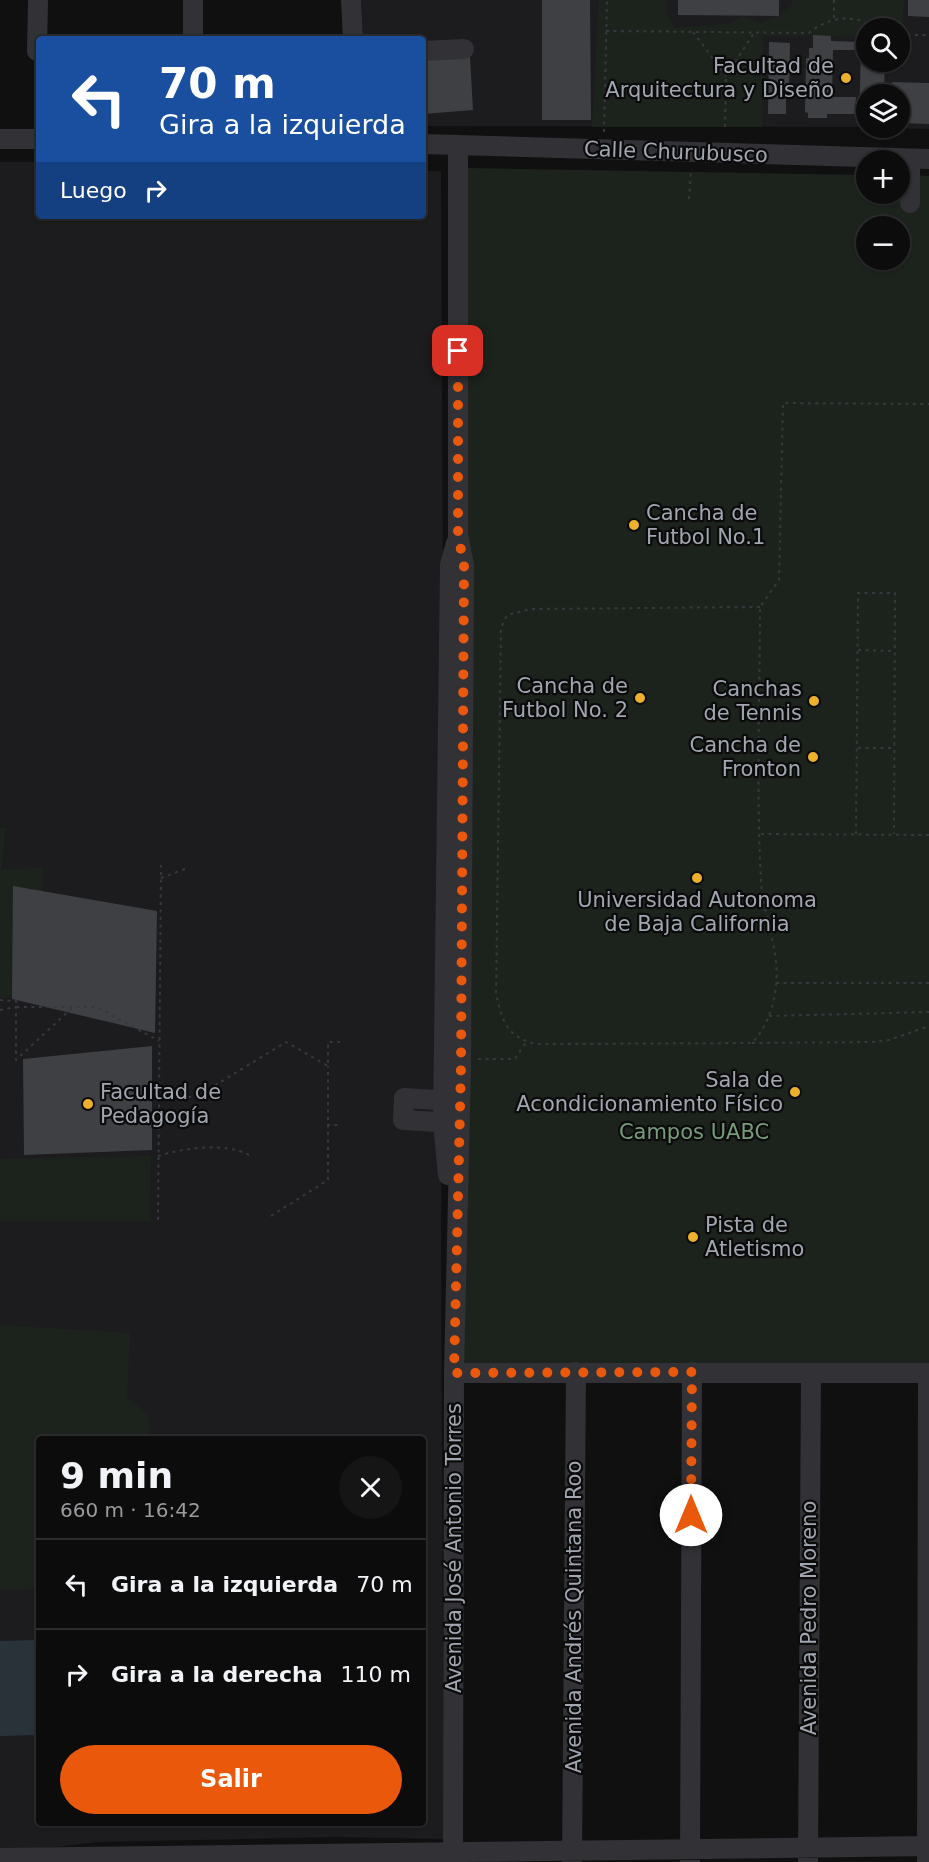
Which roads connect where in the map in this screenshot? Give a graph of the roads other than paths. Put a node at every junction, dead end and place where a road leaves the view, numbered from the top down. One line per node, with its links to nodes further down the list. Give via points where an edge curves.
1 (38, 0): 4 (street)
2 (194, 0): 5 (street)
3 (351, 0): 6 (street)
4 (37, 36)
5 (193, 36)
6 (353, 36)
7 (464, 49): 8 (street)
8 (426, 51)
9 (0, 139): 10 (street)
10 (36, 139)
11 (426, 144): 12 (street, Calle Churubusco)
12 (458, 145): 13 (street, Calle Churubusco); 15 (street, Avenida José Antonio Torres, via 458,535 464,565 455,736)
13 (919, 159): 14 (street)
14 (910, 203)
15 (452, 1101): 16 (street, Avenida José Antonio Torres); 16 (street, via 404,1098 403,1120)
16 (452, 1123): 19 (street, Avenida José Antonio Torres, via 458,1234)
17 (576, 1372): 18 (street); 19 (street); 25 (street, Avenida Andrés Quintana Roo)
18 (692, 1372): 20 (street); 24 (street)
19 (454, 1373): 26 (street, Avenida José Antonio Torres)
20 (811, 1373): 21 (street); 23 (street, Avenida Pedro Moreno)
21 (928, 1373): 22 (street)
22 (928, 1851): 23 (street)
23 (808, 1854): 24 (street)
24 (690, 1855): 25 (street)
25 (572, 1856): 26 (street)
26 (453, 1857): 29 (street)
27 (0, 1858): 30 (street)
28 (217, 1858): 29 (street); 30 (street)
29 (338, 1858)
30 (105, 1859)

